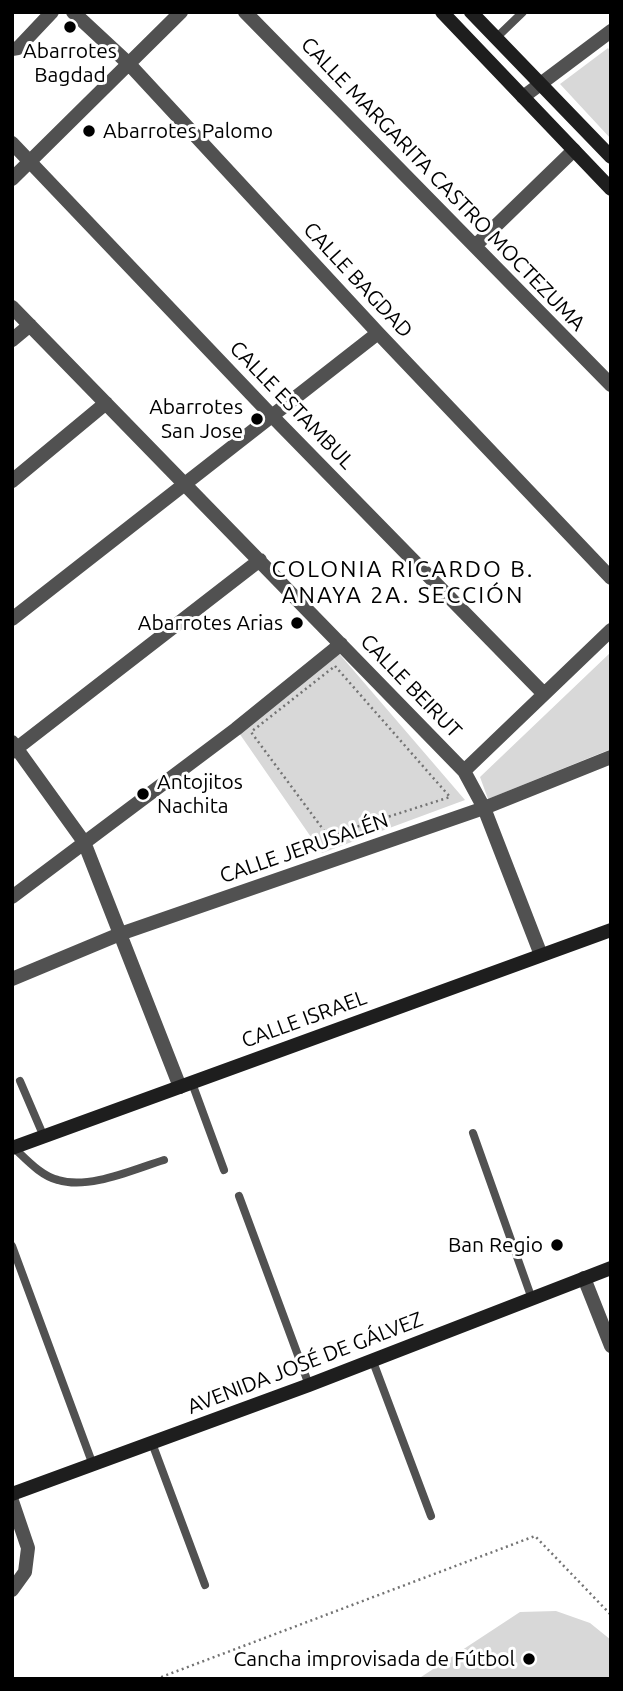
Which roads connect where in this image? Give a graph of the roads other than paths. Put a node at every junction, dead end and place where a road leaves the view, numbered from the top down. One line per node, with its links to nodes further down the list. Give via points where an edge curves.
1 (52, 12): 10 (street)
2 (73, 12): 11 (street, CALLE BAGDAD)
3 (181, 12): 11 (street)
4 (245, 12): 20 (street, CALLE MARGARITA CASTRO MOCTEZUMA)
5 (442, 12): 13 (main road)
6 (471, 12): 9 (main road)
7 (523, 12): 9 (lane)
8 (610, 32): 12 (street)
9 (496, 38): 12 (main road)
10 (12, 49)
11 (129, 64): 17 (street); 23 (street, CALLE BAGDAD)
12 (541, 84): 13 (street); 16 (main road)
13 (523, 97): 15 (main road)
14 (12, 143): 17 (street, CALLE ESTAMBUL)
15 (574, 150): 19 (main road); 20 (street)
16 (611, 157)
17 (31, 162): 18 (street); 27 (street, CALLE ESTAMBUL)
18 (12, 179)
19 (611, 189)
20 (475, 246): 25 (street, CALLE MARGARITA CASTRO MOCTEZUMA)
21 (12, 307): 22 (street, CALLE BEIRUT)
22 (30, 325): 24 (street); 26 (street, CALLE BEIRUT)
23 (378, 333): 27 (street); 31 (street, CALLE BAGDAD)
24 (12, 340)
25 (611, 385)
26 (106, 403): 28 (street); 29 (street, CALLE BEIRUT)
27 (272, 415): 29 (street); 35 (street, CALLE ESTAMBUL)
28 (12, 481)
29 (185, 484): 30 (street, CALLE BEIRUT); 32 (street)
30 (260, 560): 34 (street, CALLE BEIRUT); 36 (street)
31 (611, 578)
32 (12, 619)
33 (611, 630): 35 (street)
34 (341, 644): 38 (street, CALLE BEIRUT); 40 (street, via 236,729)
35 (544, 694): 38 (street)
36 (14, 748): 40 (street)
37 (611, 757): 39 (street, CALLE JERUSALÉN)
38 (464, 771): 39 (street, CALLE BEIRUT)
39 (484, 808): 43 (street, CALLE JERUSALÉN); 44 (street, CALLE BEIRUT)
40 (83, 842): 41 (street); 43 (street)
41 (12, 897)
42 (611, 930): 44 (main road, CALLE ISRAEL)
43 (120, 934): 45 (street, CALLE JERUSALÉN); 47 (street)
44 (541, 955): 47 (main road, CALLE ISRAEL)
45 (12, 979)
46 (20, 1081): 49 (lane)
47 (186, 1085): 49 (main road, CALLE ISRAEL); 52 (lane)
48 (472, 1133): 57 (lane)
49 (44, 1137): 50 (main road, CALLE ISRAEL)
50 (13, 1148): 51 (lane, via 57,1181 92,1182)
51 (164, 1160)
52 (225, 1170)
53 (239, 1196): 60 (lane)
54 (12, 1246): 62 (lane)
55 (611, 1268): 56 (main road, AVENIDA JOSÉ DE GÁLVEZ)
56 (584, 1278): 57 (main road, AVENIDA JOSÉ DE GÁLVEZ); 58 (street)
57 (532, 1299): 59 (main road, AVENIDA JOSÉ DE GÁLVEZ)
58 (611, 1346)
59 (372, 1359): 60 (main road, AVENIDA JOSÉ DE GÁLVEZ); 65 (lane)
60 (309, 1385): 61 (main road, AVENIDA JOSÉ DE GÁLVEZ)
61 (152, 1443): 62 (main road, AVENIDA JOSÉ DE GÁLVEZ); 66 (lane)
62 (93, 1465): 63 (main road, AVENIDA JOSÉ DE GÁLVEZ)
63 (12, 1494)
64 (12, 1502): 67 (street, via 28,1548 25,1572)
65 (431, 1516)
66 (205, 1585)
67 (12, 1590)

